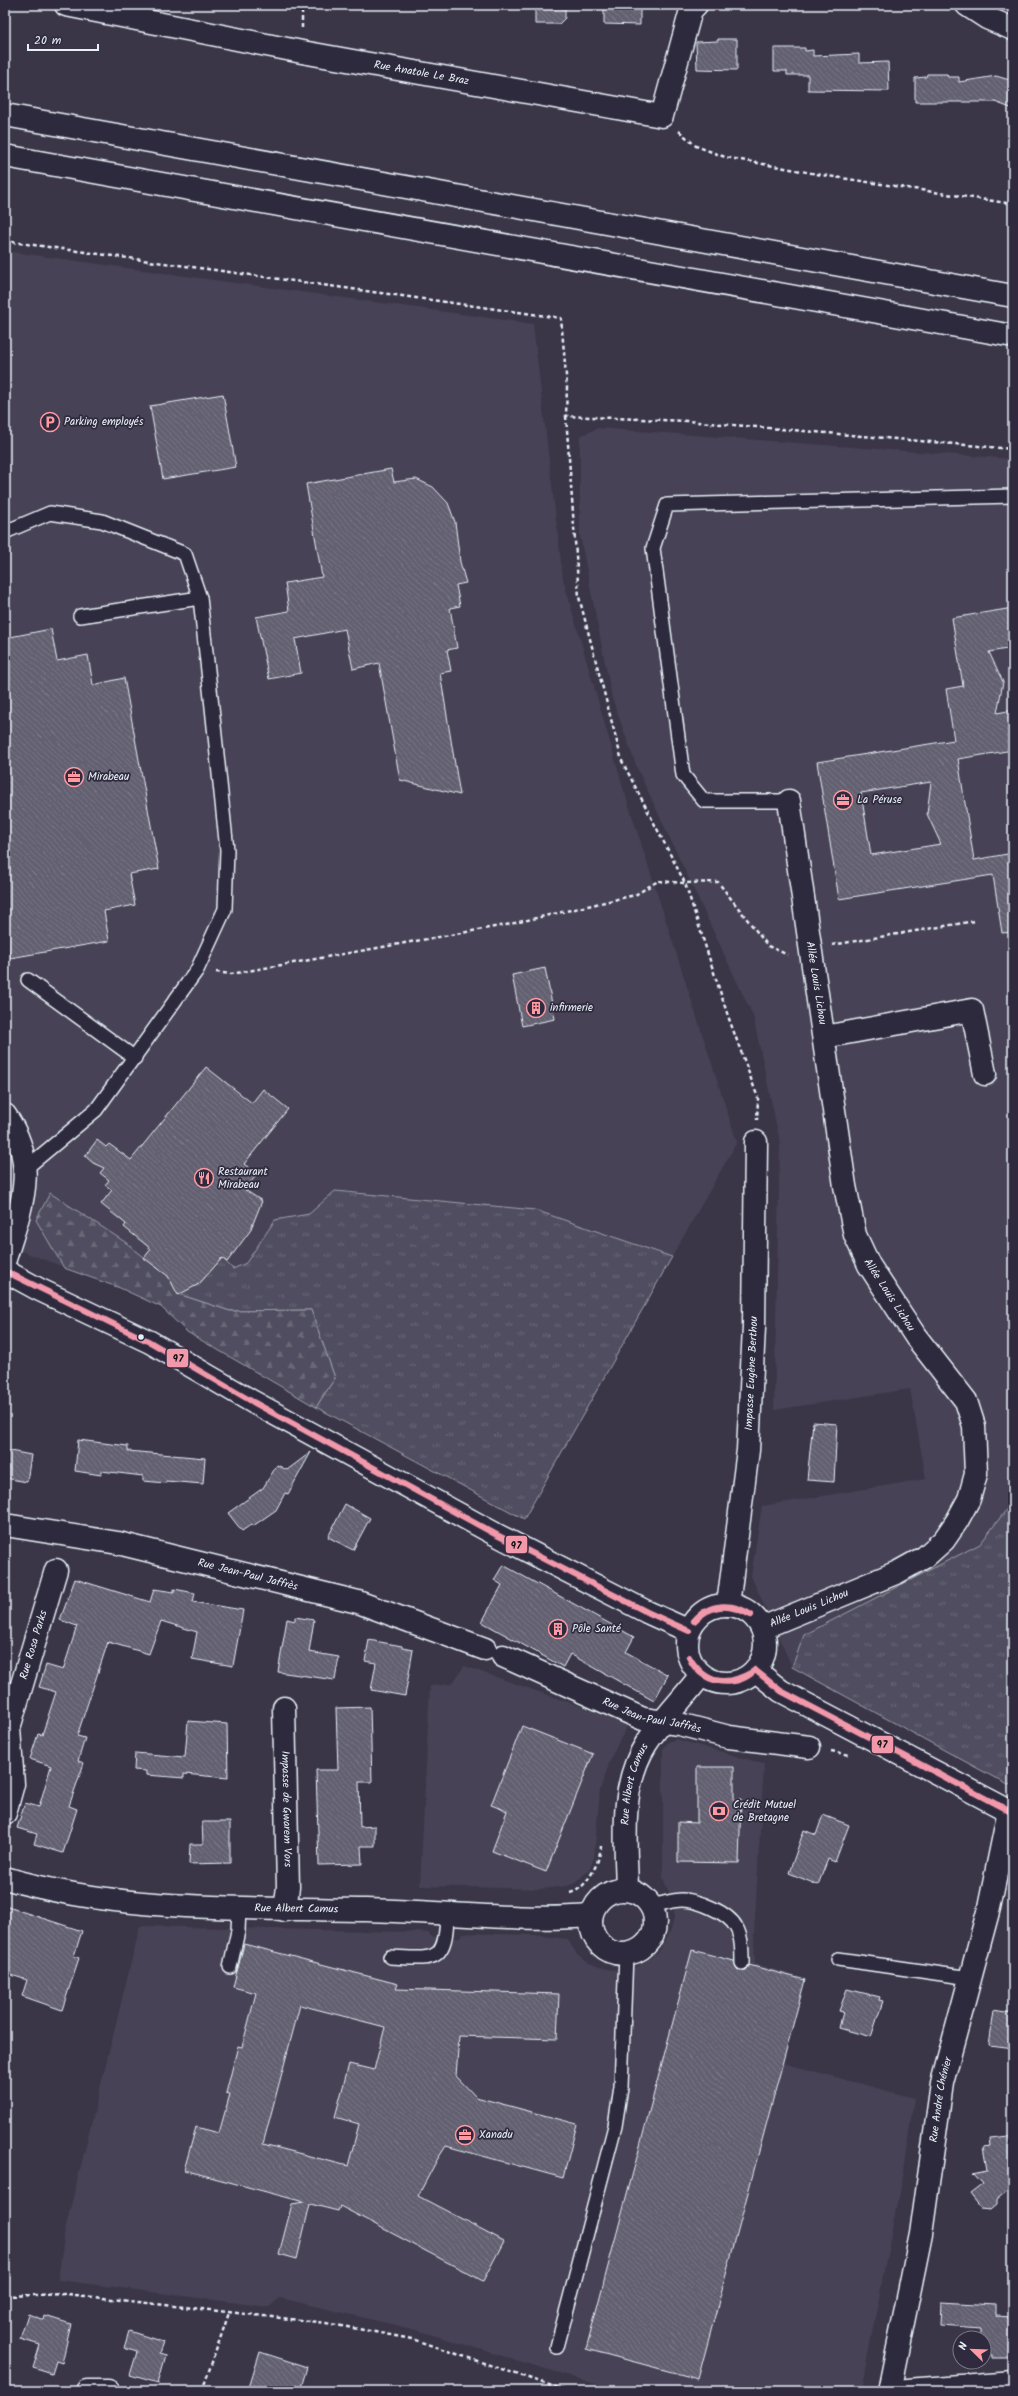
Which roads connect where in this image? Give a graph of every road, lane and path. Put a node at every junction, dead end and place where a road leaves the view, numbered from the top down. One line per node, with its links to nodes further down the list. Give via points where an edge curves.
1 (66, 5): 6 (main road, Rue Anatole Le Braz, via 302,52)
2 (696, 5): 6 (main road, via 692,10)
3 (967, 5): 4 (main road, via 987,18)
4 (1013, 29)
5 (5, 115): 10 (main road)
6 (662, 116): 8 (path, via 696,146 725,157 828,176)
7 (5, 156): 11 (main road)
8 (1013, 204)
9 (5, 241): 12 (path, via 561,318 567,387)
10 (1013, 296)
11 (1013, 336)
12 (566, 416): 13 (path, via 687,421); 19 (path, via 581,605 622,761)
13 (1013, 448)
14 (1013, 496): 18 (lane, via 667,505 653,548 683,775 704,801)
15 (5, 532): 16 (lane, via 50,513 102,521 185,554)
16 (200, 598): 17 (lane); 22 (lane, via 227,850 225,909)
17 (80, 616)
18 (789, 801): 21 (main road, Allée Louis Lichou)
19 (686, 884): 21 (path, via 718,882 768,946 789,955); 22 (path, via 658,881 635,895 514,923 231,974); 28 (path, via 728,1016 758,1098)
20 (975, 921): 21 (path)
21 (811, 949): 24 (main road, Allée Louis Lichou)
22 (198, 970): 25 (lane)
23 (28, 980): 25 (lane)
24 (824, 1037): 26 (main road, via 972,1010); 35 (main road, Allée Louis Lichou, via 845,1186 855,1235 869,1265 908,1324 966,1401 974,1426 976,1474 969,1499 957,1521 944,1540 925,1557 898,1572)
25 (134, 1058): 29 (lane, via 96,1110)
26 (985, 1074)
27 (5, 1115): 29 (main road, via 18,1139)
28 (756, 1142): 34 (main road, Impasse Eugène Berthou, via 754,1327 748,1450)
29 (26, 1168): 30 (main road, via 23,1202)
30 (5, 1259)
31 (5, 1271): 36 (main road, via 150,1342 260,1406 495,1534 647,1612)
32 (5, 1525): 40 (main road, Rue Jean-Paul Jaffrès, via 118,1543 358,1602 494,1653 643,1719)
33 (56, 1570): 43 (main road, Rue Rosa Parks, via 9,1728 13,1784)
34 (728, 1605): 35 (main road, via 748,1612); 36 (main road, via 713,1607 700,1614)
35 (762, 1628): 37 (main road, via 765,1642 762,1657)
36 (690, 1631): 38 (main road, via 687,1647 689,1658)
37 (755, 1670): 38 (main road, via 746,1678 724,1683 712,1681); 42 (main road, via 781,1691)
38 (702, 1675): 40 (main road, Rue Albert Camus)
39 (284, 1708): 50 (main road, Impasse de Gwarem Vors, via 288,1887)
40 (663, 1722): 41 (main road, Rue Jean-Paul Jaffrès, via 729,1737); 46 (main road, Rue Albert Camus, via 646,1744 632,1773 626,1803)
41 (809, 1747)
42 (1012, 1811): 58 (main road, Rue André Chénier)
43 (5, 1813)
44 (601, 1842): 47 (path, via 600,1857 589,1878 574,1892)
45 (5, 1878): 49 (main road, Rue Albert Camus, via 102,1900 203,1909)
46 (627, 1890): 48 (main road, via 641,1895); 52 (main road, via 611,1892 604,1896)
47 (567, 1893)
48 (651, 1906): 53 (main road, via 655,1925 651,1937 638,1950); 56 (lane, via 681,1900 702,1903 723,1914 736,1926 742,1946)
49 (239, 1908): 50 (main road, Rue Albert Camus); 57 (lane, via 238,1930)
50 (285, 1910): 51 (main road, Rue Albert Camus)
51 (447, 1914): 52 (main road, Rue Albert Camus, via 558,1918); 54 (lane, via 447,1937 443,1948 435,1956 424,1959)
52 (591, 1916): 53 (main road, via 596,1940 609,1951)
53 (626, 1954): 61 (lane, via 621,2087 615,2126)
54 (390, 1957)
55 (838, 1959): 58 (lane)
56 (742, 1963)
57 (230, 1968)
58 (970, 1978): 67 (main road, Rue André Chénier, via 942,2083 922,2234)
59 (5, 2296): 60 (path, via 67,2294)
60 (229, 2313): 65 (path); 66 (path, via 326,2323 412,2339)
61 (556, 2348)
62 (1013, 2382): 68 (main road)
63 (87, 2391): 64 (main road)
64 (108, 2391)
65 (202, 2391)
66 (567, 2391)
67 (889, 2391)
68 (894, 2391)

